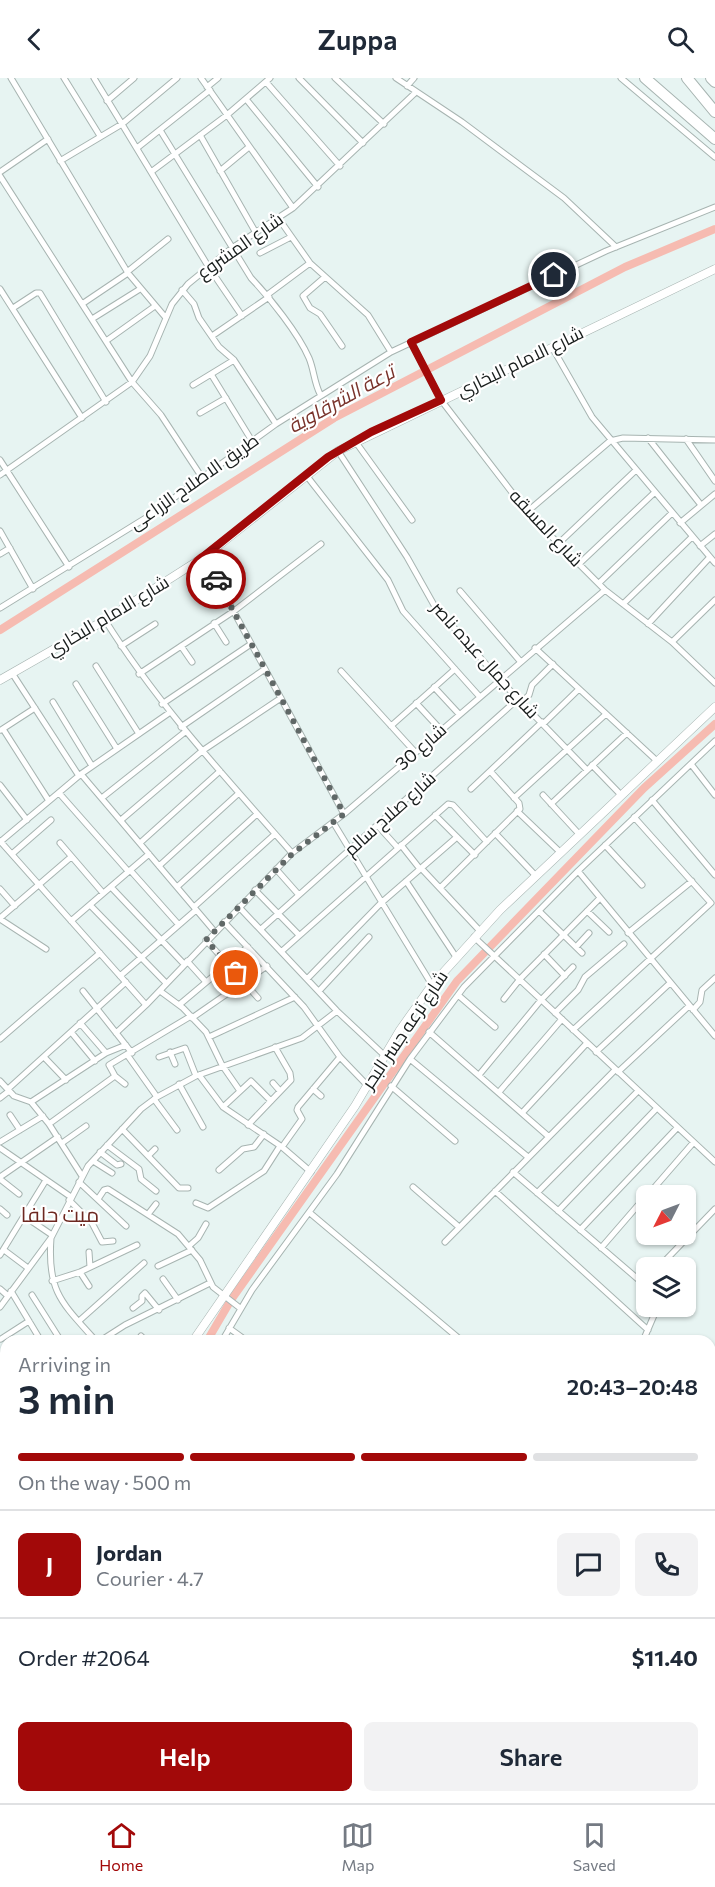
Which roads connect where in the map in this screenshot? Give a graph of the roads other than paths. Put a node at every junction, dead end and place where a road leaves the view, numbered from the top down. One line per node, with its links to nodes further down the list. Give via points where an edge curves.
1 (10, 78): 30 (street)
2 (64, 78): 29 (street)
3 (93, 78): 22 (street)
4 (134, 78): 22 (street)
5 (177, 78): 25 (street)
6 (201, 78): 19 (street)
7 (218, 78): 19 (street)
8 (298, 78): 32 (street)
9 (335, 78): 26 (street)
10 (396, 78): 18 (street)
11 (414, 78): 18 (street)
12 (621, 78): 36 (street)
13 (645, 78): 31 (highway)
14 (687, 78): 23 (highway)
15 (711, 78): 17 (highway)
16 (268, 80): 21 (street); 38 (street)
17 (715, 82)
18 (407, 86): 20 (street)
19 (208, 89): 24 (street); 27 (street)
20 (415, 93): 26 (street, شارع المشروع); 49 (street, via 462,122 564,198)
21 (246, 99): 24 (street); 42 (street)
22 (107, 100): 25 (street)
23 (715, 112)
24 (227, 115): 28 (street); 33 (street)
25 (122, 124): 29 (street); 34 (street)
26 (384, 124): 32 (street, شارع المشروع)
27 (160, 130): 34 (street); 35 (street)
28 (200, 135): 35 (street); 39 (street)
29 (100, 136): 37 (street)
30 (48, 139): 37 (street); 41 (street)
31 (715, 139)
32 (363, 144): 38 (street, شارع المشروع)
33 (249, 147): 39 (street); 44 (street)
34 (137, 148): 40 (street)
35 (175, 154): 40 (street); 50 (street)
36 (715, 157)
37 (60, 161): 55 (street)
38 (340, 166): 42 (street, شارع المشروع)
39 (220, 171): 46 (street)
40 (152, 172): 53 (street)
41 (0, 174): 61 (street)
42 (318, 187): 44 (street, شارع المشروع)
43 (715, 207): 49 (street, طريق الاصلاح الزراعى)
44 (293, 208): 45 (street, شارع المشروع)
45 (279, 219): 46 (street, شارع المشروع); 47 (street)
46 (256, 233): 50 (street, شارع المشروع)
47 (291, 237): 51 (street); 52 (street)
48 (168, 239): 55 (street)
49 (616, 247): 69 (street, طريق الاصلاح الزراعى)
50 (232, 248): 53 (street, شارع المشروع); 60 (street, via 250,278)
51 (260, 253)
52 (309, 263): 56 (street); 60 (street)
53 (208, 266): 59 (street, شارع المشروع); 64 (street)
54 (715, 269): 71 (street, شارع الامام البخاري)
55 (128, 272): 58 (street); 61 (street)
56 (325, 277): 70 (street, via 303,296); 72 (street, via 368,315)
57 (0, 289): 63 (street)
58 (140, 289): 62 (street); 66 (street)
59 (182, 290): 65 (street, شارع المشروع); 67 (street)
60 (268, 296): 64 (street); 77 (street, via 308,356)
61 (82, 304): 66 (street)
62 (155, 306): 65 (street); 68 (street)
63 (13, 308): 80 (street, via 40,293); 82 (street)
64 (242, 316): 67 (street)
65 (166, 318): 75 (street, شارع المشروع, via 150,356)
66 (92, 319): 68 (street)
67 (212, 336): 73 (street)
68 (106, 341): 75 (street)
69 (411, 342): 72 (street, طريق الاصلاح الزراعى); 79 (street, شارع المسقه)
70 (342, 346)
71 (552, 348): 79 (street, شارع الامام البخاري); 89 (street)
72 (391, 352): 77 (street, طريق الاصلاح الزراعى)
73 (234, 360): 74 (street); 83 (street)
74 (211, 374): 76 (street); 78 (street)
75 (132, 382): 80 (street, شارع المشروع); 96 (street, via 161,415)
76 (193, 385)
77 (320, 394): 83 (street, طريق الاصلاح الزراعى)
78 (226, 398): 81 (street); 87 (street)
79 (441, 400): 88 (street, شارع الامام البخاري); 101 (street, شارع المسقه)
80 (106, 402): 82 (street, شارع المشروع)
81 (200, 413)
82 (82, 418): 92 (street, شارع المشروع)
83 (276, 424): 87 (street, طريق الاصلاح الزراعى)
84 (648, 438): 85 (street); 89 (street); 100 (street)
85 (686, 439): 86 (street); 97 (street)
86 (715, 440)
87 (252, 441): 96 (street, طريق الاصلاح الزراعى)
88 (356, 441): 90 (street, شارع الامام البخاري); 103 (street)
89 (610, 441): 93 (street); 101 (street)
90 (338, 451): 94 (street, شارع الامام البخاري); 145 (street, شارع جمال عبده ناصر, via 407,557 428,598)
91 (0, 460): 92 (street)
92 (7, 470): 95 (street, شارع المشروع); 117 (street)
93 (635, 471): 98 (street); 108 (street)
94 (306, 474): 113 (street, شارع الامام البخاري); 141 (street, via 388,580 403,611)
95 (0, 475)
96 (203, 479): 117 (street, طريق الاصلاح الزراعى)
97 (715, 481)
98 (654, 494): 102 (street); 116 (street)
99 (715, 494): 100 (street)
100 (702, 505): 104 (street)
101 (527, 512): 108 (street, شارع المسقه)
102 (672, 513): 104 (street); 118 (street)
103 (412, 520)
104 (680, 523): 107 (street)
105 (0, 531): 111 (street)
106 (715, 534): 110 (street)
107 (692, 537): 110 (street); 123 (street)
108 (559, 543): 116 (street, شارع المسقه)
109 (321, 544): 125 (street)
110 (700, 546): 114 (street)
111 (10, 548): 112 (street); 119 (street)
112 (0, 554)
113 (204, 556): 125 (street); 126 (street, شارع الامام البخاري)
114 (710, 557): 115 (street); 129 (street)
115 (715, 563)
116 (579, 564): 118 (street, شارع المسقه)
117 (69, 567): 119 (street, طريق الاصلاح الزراعى)
118 (599, 583): 120 (street, شارع المسقه)
119 (33, 589): 124 (street, طريق الاصلاح الزراعى)
120 (605, 590): 123 (street, شارع المسقه); 135 (street, شارع 30)
121 (460, 591): 136 (street)
122 (715, 600): 131 (street)
123 (623, 604): 129 (street, شارع المسقه)
124 (0, 608)
125 (234, 611): 127 (street); 132 (street)
126 (105, 620): 134 (street); 143 (street, شارع الامام البخاري)
127 (214, 623): 130 (street); 133 (street)
128 (155, 624): 134 (street)
129 (648, 624): 131 (street, شارع المسقه)
130 (226, 642)
131 (672, 642): 147 (street, شارع المسقه)
132 (251, 644): 140 (street); 156 (street)
133 (182, 645): 137 (street); 144 (street)
134 (121, 646): 144 (street)
135 (535, 648): 136 (street, شارع 30); 138 (street)
136 (520, 661): 145 (street, شارع 30)
137 (192, 662)
138 (553, 664): 150 (street); 153 (street, شارع صلاح سالم, via 532,686 529,695)
139 (96, 666): 168 (street)
140 (265, 669): 152 (street); 164 (street)
141 (455, 669): 149 (street); 151 (street)
142 (341, 671): 163 (street)
143 (12, 673): 146 (street, شارع الامام البخاري); 158 (street)
144 (139, 674): 156 (street)
145 (500, 679): 151 (street, شارع 30); 153 (street, شارع جمال عبده ناصر)
146 (0, 680)
147 (715, 683)
148 (76, 684): 170 (street)
149 (434, 687): 155 (street); 160 (street)
150 (579, 689): 161 (street); 162 (street)
151 (479, 696): 160 (street, شارع 30)
152 (281, 698): 172 (street); 195 (street)
153 (520, 700): 162 (street, شارع جمال عبده ناصر); 202 (street, شارع صلاح سالم)
154 (53, 702): 176 (street)
155 (416, 703): 163 (street); 166 (street)
156 (162, 704): 159 (street)
157 (715, 707): 174 (street, شارع ترعه جسر البحر)
158 (35, 708): 165 (street); 180 (street)
159 (169, 713): 164 (street); 168 (street)
160 (459, 714): 166 (street, شارع 30)
161 (606, 714): 167 (street); 171 (street)
162 (542, 723): 171 (street, شارع جمال عبده ناصر); 179 (street)
163 (391, 726): 173 (street)
164 (183, 729): 172 (street); 188 (street)
165 (1, 730): 191 (street)
166 (441, 730): 173 (street, شارع 30)
167 (627, 733): 174 (street); 177 (street)
168 (139, 734): 170 (street)
169 (715, 742): 175 (street, شارع ترعه جسر البحر)
170 (117, 749): 176 (street)
171 (567, 749): 177 (street, شارع جمال عبده ناصر); 189 (street)
172 (202, 751): 178 (street); 200 (street)
173 (415, 752): 195 (street, شارع 30)
174 (657, 761): 186 (street, شارع ترعه جسر البحر)
175 (691, 764): 187 (street); 190 (street, شارع ترعه جسر البحر)
176 (92, 766): 180 (street)
177 (590, 767): 186 (street, شارع جمال عبده ناصر); 192 (street)
178 (220, 771): 184 (street); 210 (street)
179 (490, 771): 182 (street); 189 (street)
180 (80, 775): 183 (street); 188 (street)
181 (0, 784): 198 (street)
182 (471, 789)
183 (59, 793): 191 (street); 223 (street)
184 (239, 793): 194 (street); 220 (street)
185 (543, 795): 192 (street)
186 (621, 795): 205 (street, شارع ترعه جسر البحر)
187 (715, 795)
188 (103, 797): 200 (street)
189 (514, 798): 193 (street)
190 (652, 800): 197 (street, شارع ترعه جسر البحر); 225 (street)
191 (48, 801): 198 (street)
192 (551, 804): 205 (street)
193 (519, 810): 203 (street); 214 (street)
194 (257, 813): 204 (street); 233 (street)
195 (344, 814): 201 (street, شارع 30)
196 (435, 815): 206 (street); 208 (street, via 448,804 453,805); 212 (street)
197 (634, 817): 211 (street, شارع ترعه جسر البحر); 229 (street)
198 (27, 819): 207 (street)
199 (51, 820): 215 (street)
200 (121, 820): 210 (street)
201 (333, 822): 213 (street); 217 (street, شارع 30)
202 (378, 826): 212 (street); 213 (street, شارع صلاح سالم)
203 (495, 833): 208 (street); 227 (street)
204 (275, 834): 217 (street); 244 (street)
205 (579, 834): 214 (street, شارع ترعه جسر البحر)
206 (458, 837): 218 (street); 222 (street)
207 (0, 842): 215 (street)
208 (487, 842): 218 (street)
209 (60, 843): 219 (street)
210 (140, 843): 216 (street)
211 (605, 845): 224 (street, شارع ترعه جسر البحر); 231 (street)
212 (399, 847): 222 (street); 226 (street)
213 (350, 851): 226 (street); 238 (street, شارع صلاح سالم)
214 (560, 852): 227 (street, شارع ترعه جسر البحر)
215 (12, 854): 230 (street)
216 (149, 854): 220 (street); 223 (street)
217 (292, 854): 221 (street, شارع 30)
218 (475, 855): 234 (street)
219 (72, 857): 230 (street); 237 (street)
220 (159, 866): 233 (street)
221 (276, 869): 236 (street, شارع 30); 238 (street)
222 (420, 869): 228 (street); 234 (street)
223 (129, 871): 232 (street); 251 (street)
224 (578, 871): 239 (street); 245 (street, شارع ترعه جسر البحر)
225 (715, 875)
226 (365, 876): 240 (street); 258 (street)
227 (536, 876): 253 (street, شارع ترعه جسر البحر)
228 (406, 881): 240 (street); 273 (street)
229 (692, 881): 257 (street); 275 (street, via 710,900 708,908)
230 (39, 885): 242 (street); 249 (street)
231 (642, 885)
232 (111, 887): 237 (street); 261 (street)
233 (177, 887): 244 (street)
234 (440, 888): 253 (street)
235 (0, 889): 242 (street)
236 (255, 890): 243 (street, شارع 30); 247 (street)
237 (103, 893): 241 (street)
238 (299, 895): 247 (street, شارع صلاح سالم)
239 (600, 898): 246 (street); 257 (street)
240 (381, 903): 283 (street); 290 (street)
241 (90, 904): 249 (street); 274 (street)
242 (15, 906): 248 (street)
243 (239, 907): 250 (street); 252 (street)
244 (195, 908): 251 (street); 254 (street)
245 (539, 911): 259 (street); 270 (street, شارع ترعه جسر البحر)
246 (587, 911): 255 (street); 259 (street)
247 (278, 914): 252 (street, شارع صلاح سالم); 258 (street)
248 (0, 918): 267 (street)
249 (71, 921): 269 (street)
250 (224, 922): 254 (street); 265 (street)
251 (179, 925): 261 (street)
252 (261, 929): 268 (street)
253 (480, 931): 263 (street, شارع ترعه جسر البحر)
254 (215, 932): 262 (street)
255 (609, 932)
256 (590, 933): 266 (street)
257 (628, 933): 275 (street)
258 (299, 935): 268 (street)
259 (563, 935): 266 (street); 272 (street)
260 (369, 937): 293 (street)
261 (161, 940): 274 (street); 276 (street)
262 (206, 940): 276 (street); 277 (street)
263 (477, 940): 270 (street); 273 (street, شارع ترعه جسر البحر)
264 (624, 944): 304 (street, via 585,977)
265 (248, 947): 277 (street); 278 (street)
266 (576, 947): 271 (street)
267 (46, 949)
268 (282, 951): 283 (street)
269 (100, 952): 280 (street); 316 (street)
270 (493, 953): 284 (street); 294 (street, شارع ترعه جسر البحر)
271 (582, 953)
272 (544, 954): 281 (street); 284 (street)
273 (456, 957): 290 (street, شارع ترعه جسر البحر)
274 (141, 958): 280 (street); 288 (street)
275 (649, 959): 289 (street); 310 (street)
276 (185, 963): 286 (street); 288 (street)
277 (228, 964): 286 (street); 287 (street)
278 (267, 966): 287 (street); 295 (street)
279 (573, 967): 281 (street)
280 (120, 976): 285 (street)
281 (565, 976): 298 (street)
282 (715, 978): 302 (street, via 702,990 700,1002)
283 (307, 979): 293 (street)
284 (520, 979): 297 (street); 298 (street)
285 (126, 982): 299 (street); 301 (street)
286 (206, 982): 300 (street)
287 (244, 982): 296 (street); 305 (street)
288 (166, 983): 292 (street)
289 (670, 983): 302 (street); 321 (street)
290 (432, 985): 324 (street, شارع ترعه جسر البحر)
291 (83, 991): 301 (street)
292 (160, 991): 299 (street); 300 (street)
293 (319, 992): 303 (street)
294 (458, 995): 309 (street); 312 (street, شارع ترعه جسر البحر)
295 (295, 997): 308 (street); 315 (street)
296 (258, 998)
297 (504, 999)
298 (541, 1000): 304 (street); 334 (street)
299 (146, 1005): 313 (street)
300 (178, 1005): 305 (street)
301 (97, 1008): 307 (street); 313 (street)
302 (691, 1008): 314 (street); 332 (street)
303 (337, 1011): 308 (street); 324 (street)
304 (555, 1013): 306 (street)
305 (192, 1017): 315 (street); 323 (street)
306 (562, 1019): 310 (street); 348 (street)
307 (80, 1023): 311 (street); 322 (street)
308 (317, 1027): 319 (street); 327 (street)
309 (495, 1027)
310 (573, 1030): 317 (street)
311 (71, 1032): 325 (street); 329 (street)
312 (429, 1032): 328 (street, شارع ترعه جسر البحر); 334 (street)
313 (116, 1033): 318 (street)
314 (715, 1036)
315 (209, 1037): 331 (street)
316 (0, 1039)
317 (587, 1043): 321 (street); 356 (street)
318 (126, 1045): 322 (street); 323 (street)
319 (275, 1047): 331 (street); 346 (street, via 292,1077)
320 (170, 1052): 326 (street); 330 (street); 333 (street, via 182,1047 187,1050)
321 (596, 1052): 332 (street)
322 (106, 1053): 329 (street)
323 (130, 1054): 335 (street, via 109,1065); 351 (street)
324 (384, 1055): 341 (street, شارع ترعه جسر البحر)
325 (44, 1057): 336 (street); 344 (street)
326 (159, 1057)
327 (340, 1057): 341 (street); 343 (street)
328 (410, 1059): 342 (street, شارع ترعه جسر البحر); 382 (street)
329 (94, 1061): 336 (street)
330 (175, 1064)
331 (222, 1065): 333 (street); 345 (street)
332 (616, 1071): 347 (street); 370 (street)
333 (198, 1075): 340 (street); 354 (street)
334 (479, 1075): 348 (street)
335 (115, 1076): 339 (street); 361 (street)
336 (66, 1080): 353 (street)
337 (0, 1081): 344 (street)
338 (273, 1083): 346 (street)
339 (125, 1084)
340 (179, 1084): 351 (street); 364 (street)
341 (366, 1084): 388 (street, شارع ترعه جسر البحر)
342 (392, 1086): 372 (street); 411 (street, شارع ترعه جسر البحر)
343 (313, 1089): 349 (street); 359 (street, via 298,1108)
344 (8, 1090): 350 (street); 353 (street)
345 (240, 1091): 352 (street, via 253,1081); 354 (street)
346 (280, 1091): 352 (street)
347 (638, 1091): 355 (street); 400 (street)
348 (499, 1092): 356 (street)
349 (321, 1096)
350 (0, 1098)
351 (155, 1098): 366 (street); 368 (street)
352 (271, 1101): 362 (street)
353 (31, 1102): 358 (street)
354 (223, 1107): 362 (street)
355 (656, 1109): 365 (street); 409 (street)
356 (522, 1113): 370 (street)
357 (10, 1115): 367 (street)
358 (43, 1116): 361 (street); 367 (street)
359 (302, 1119): 360 (street); 377 (street)
360 (308, 1123)
361 (49, 1124): 371 (street)
362 (248, 1125): 369 (street)
363 (86, 1126): 374 (street)
364 (203, 1127)
365 (676, 1128): 375 (street); 417 (street)
366 (122, 1129): 376 (street); 381 (street)
367 (20, 1130): 373 (street)
368 (177, 1131)
369 (264, 1134): 377 (street); 387 (street, via 254,1147 243,1149)
370 (548, 1136): 382 (street)
371 (58, 1137): 374 (street); 384 (street)
372 (455, 1141)
373 (0, 1142)
374 (62, 1143): 391 (street)
375 (693, 1143): 385 (street); 395 (street)
376 (107, 1144): 380 (street); 398 (street, via 139,1169 141,1179)
377 (281, 1146): 388 (street); 404 (street, via 258,1175 208,1208)
378 (0, 1148): 384 (street)
379 (155, 1149): 381 (street)
380 (100, 1152): 383 (street); 386 (street)
381 (148, 1156): 397 (street, via 179,1188)
382 (528, 1157): 389 (street)
383 (93, 1161): 390 (street); 391 (street)
384 (18, 1162): 392 (street); 393 (street)
385 (715, 1162)
386 (121, 1164)
387 (219, 1170)
388 (311, 1172): 440 (street, شارع ترعه جسر البحر)
389 (513, 1172): 399 (street); 400 (street)
390 (112, 1173)
391 (82, 1176): 394 (street)
392 (0, 1178): 401 (street)
393 (46, 1180): 402 (street); 413 (street)
394 (79, 1182): 402 (street); 403 (street)
395 (657, 1185)
396 (413, 1187): 416 (street)
397 (188, 1188)
398 (156, 1191)
399 (495, 1191): 416 (street); 450 (street)
400 (537, 1193): 409 (street)
401 (19, 1194)
402 (70, 1199): 418 (street); 419 (street, via 92,1223 102,1242)
403 (98, 1199): 410 (street, via 108,1189); 415 (street)
404 (196, 1203)
405 (156, 1204): 410 (street)
406 (636, 1208): 423 (street)
407 (0, 1209): 412 (street)
408 (715, 1209): 426 (street)
409 (558, 1211): 417 (street)
410 (149, 1213): 422 (street)
411 (310, 1213): 443 (street, شارع ترعه جسر البحر); 459 (street)
412 (7, 1215)
413 (24, 1216): 418 (street); 425 (street)
414 (206, 1224): 422 (street)
415 (126, 1226)
416 (459, 1227): 420 (street)
417 (580, 1230): 423 (street)
418 (51, 1236): 430 (street); 434 (street)
419 (113, 1241)
420 (445, 1242)
421 (137, 1245): 429 (street)
422 (190, 1248): 428 (street); 435 (street)
423 (601, 1248): 432 (street)
424 (89, 1252): 429 (street)
425 (2, 1253): 430 (street)
426 (669, 1257)
427 (144, 1263): 448 (street)
428 (158, 1266)
429 (90, 1267): 431 (street)
430 (28, 1268): 438 (street)
431 (80, 1272): 434 (street); 436 (street)
432 (636, 1276)
433 (163, 1279): 441 (street)
434 (52, 1281): 448 (street)
435 (210, 1282): 440 (street); 441 (street)
436 (89, 1286)
437 (0, 1289): 438 (street)
438 (10, 1293): 442 (street); 447 (street)
439 (32, 1295): 453 (street)
440 (224, 1296): 443 (street); 456 (street, شارع ترعه جسر البحر)
441 (178, 1300): 445 (street)
442 (0, 1307)
443 (238, 1307): 449 (street, شارع ترعه جسر البحر)
444 (133, 1308): 445 (street, via 145,1293)
445 (159, 1310): 455 (street)
446 (653, 1317): 450 (street)
447 (29, 1321): 451 (street); 452 (street)
448 (79, 1321): 454 (street)
449 (229, 1328): 457 (street, شارع ترعه جسر البحر); 458 (street)
450 (648, 1330): 460 (street)
451 (7, 1335)
452 (37, 1335)
453 (57, 1335)
454 (92, 1335)
455 (108, 1335)
456 (197, 1335)
457 (225, 1335)
458 (239, 1335)
459 (455, 1335)
460 (646, 1335)

